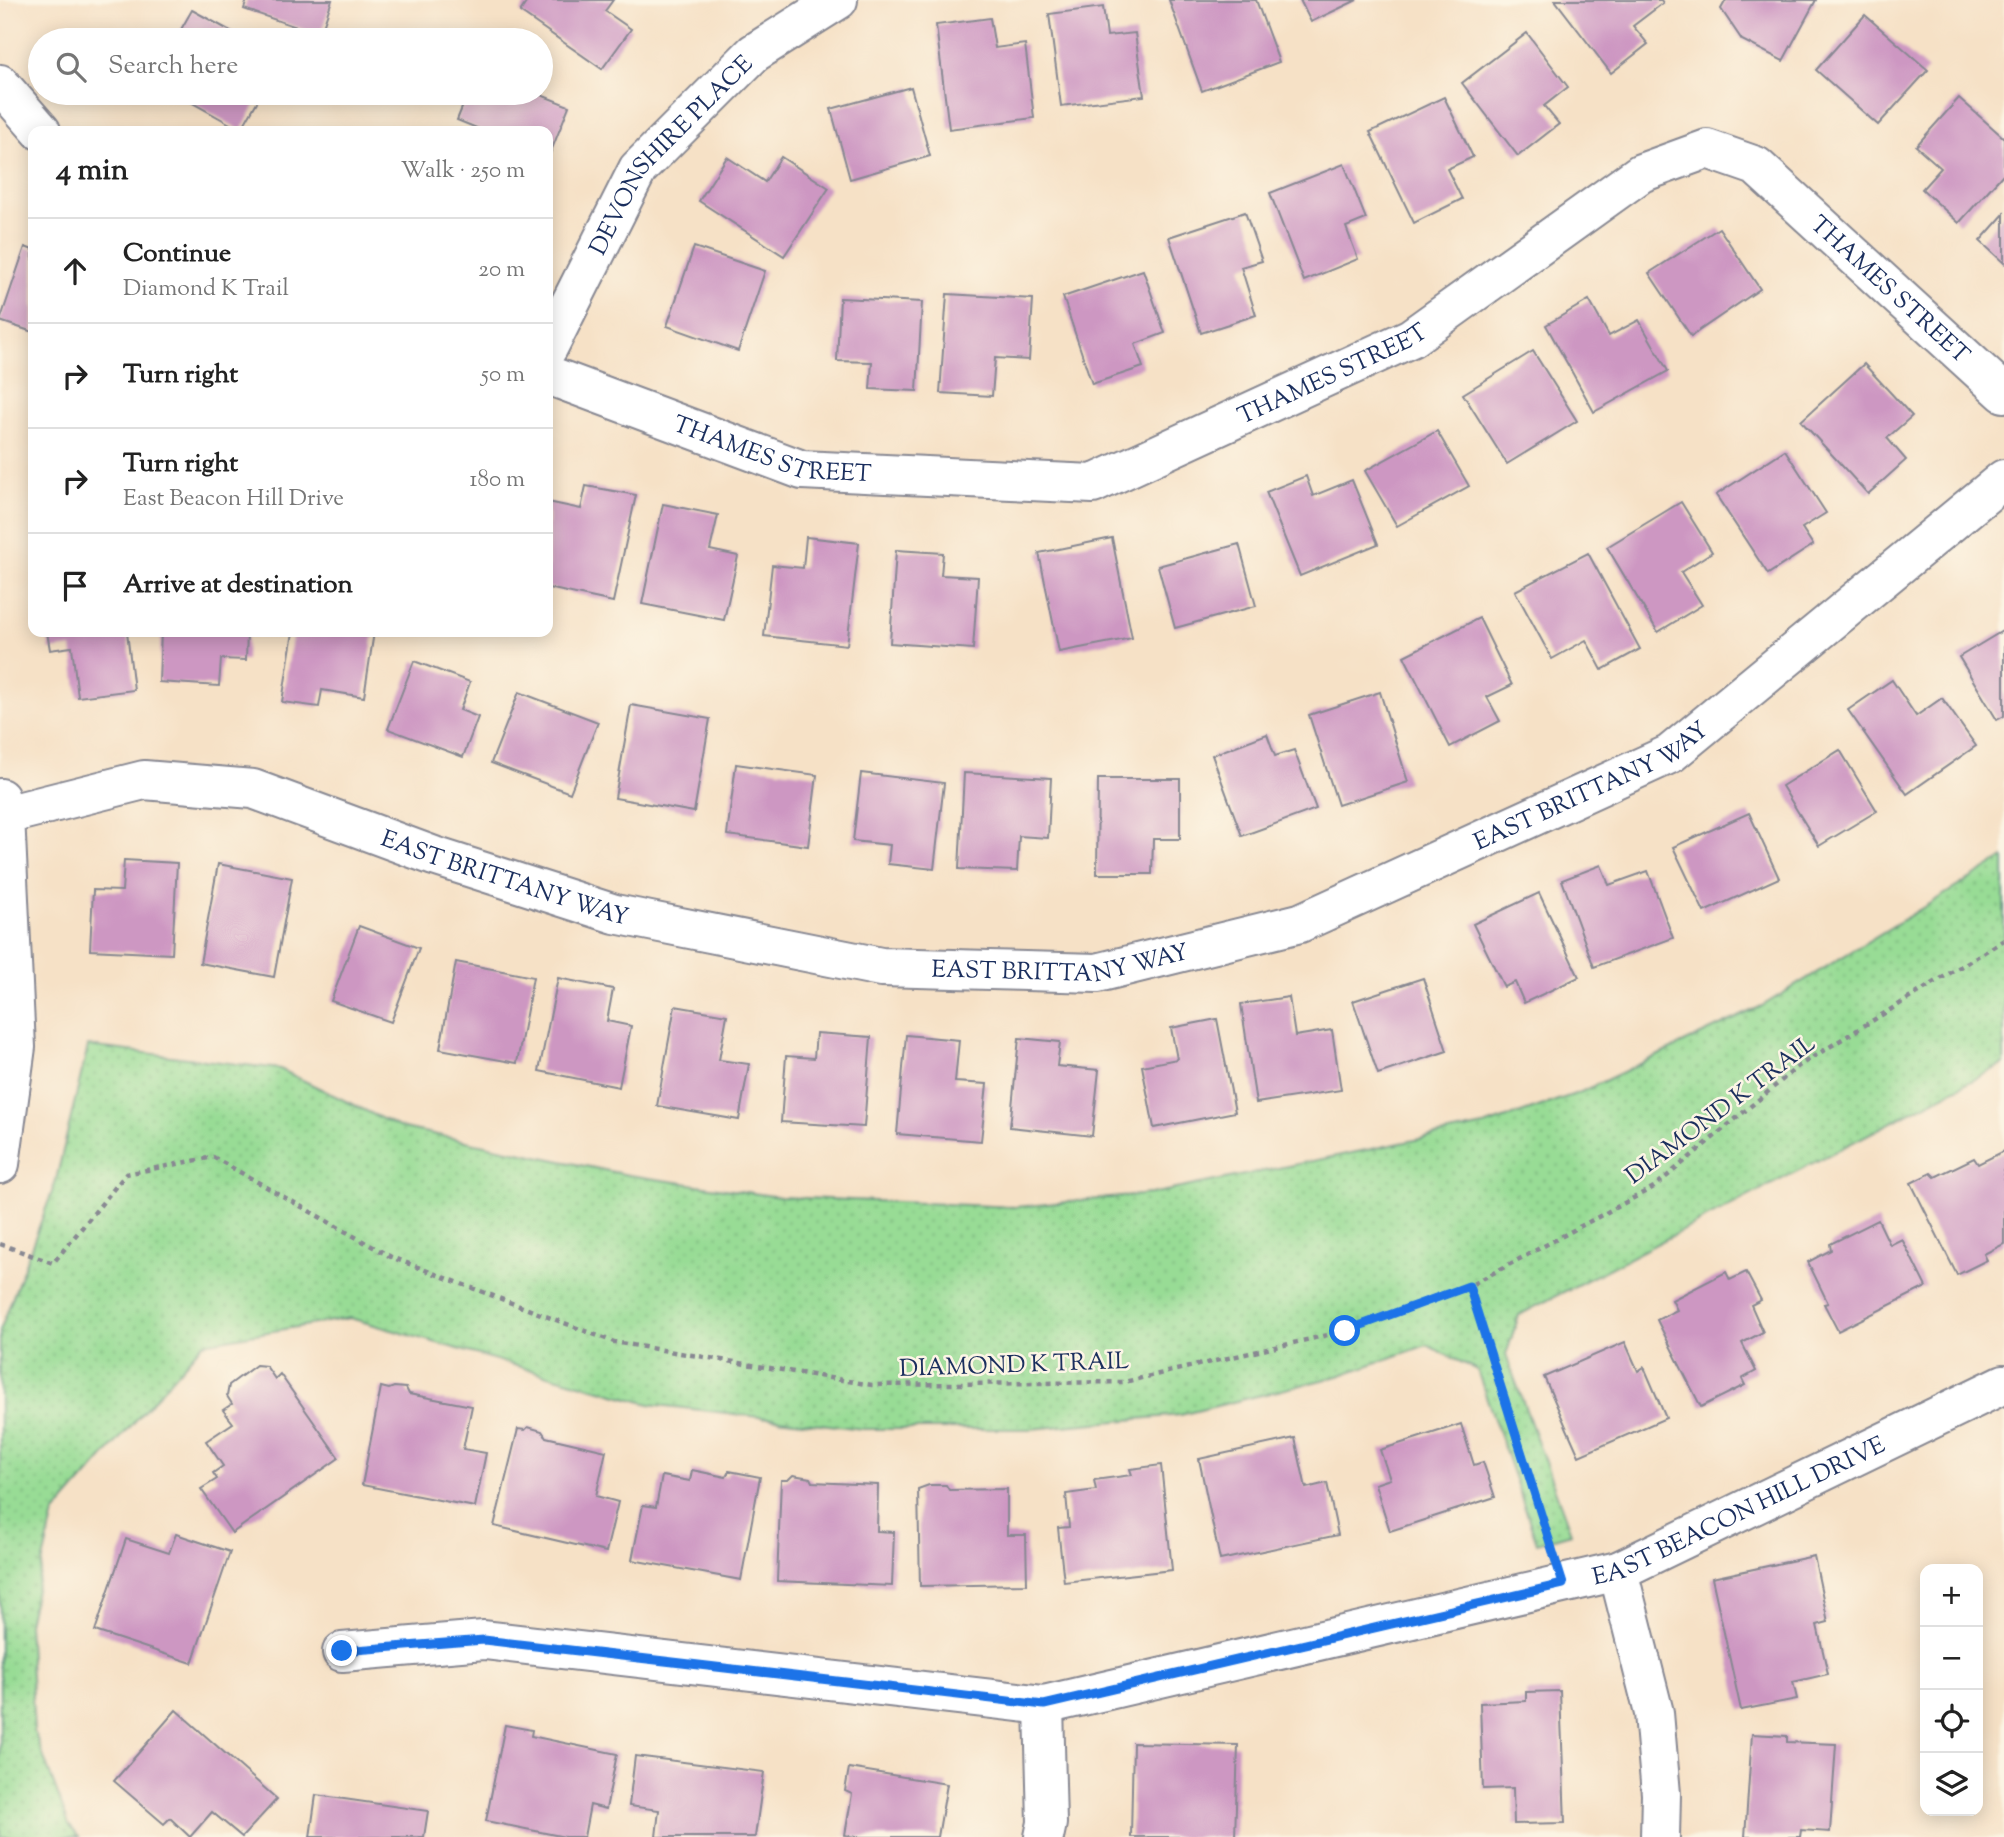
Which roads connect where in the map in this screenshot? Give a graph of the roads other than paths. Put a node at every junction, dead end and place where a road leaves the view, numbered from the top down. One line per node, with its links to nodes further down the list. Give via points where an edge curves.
1 (836, 1): 4 (street, DEVONSHIRE PLACE, via 754,53 638,169)
2 (0, 84): 3 (street)
3 (37, 126)
4 (553, 338)
5 (553, 377): 6 (street, THAMES STREET, via 802,470 1093,484 1411,338 1641,173 1707,149 1756,166)
6 (2004, 393)
7 (2004, 478): 8 (street, EAST BRITTANY WAY, via 1671,754 1300,923 1097,973 881,967 615,914 433,856 253,789 144,780)
8 (3, 806): 9 (street, via 16,1047)
9 (0, 1164)
10 (2004, 1384): 11 (street, EAST BEACON HILL DRIVE)
11 (1618, 1571): 13 (street, EAST BEACON HILL DRIVE); 15 (street, via 1654,1713)
12 (342, 1651): 13 (street, EAST BEACON HILL DRIVE, via 484,1640)
13 (1044, 1705): 14 (street)
14 (1044, 1837)
15 (1660, 1837)

